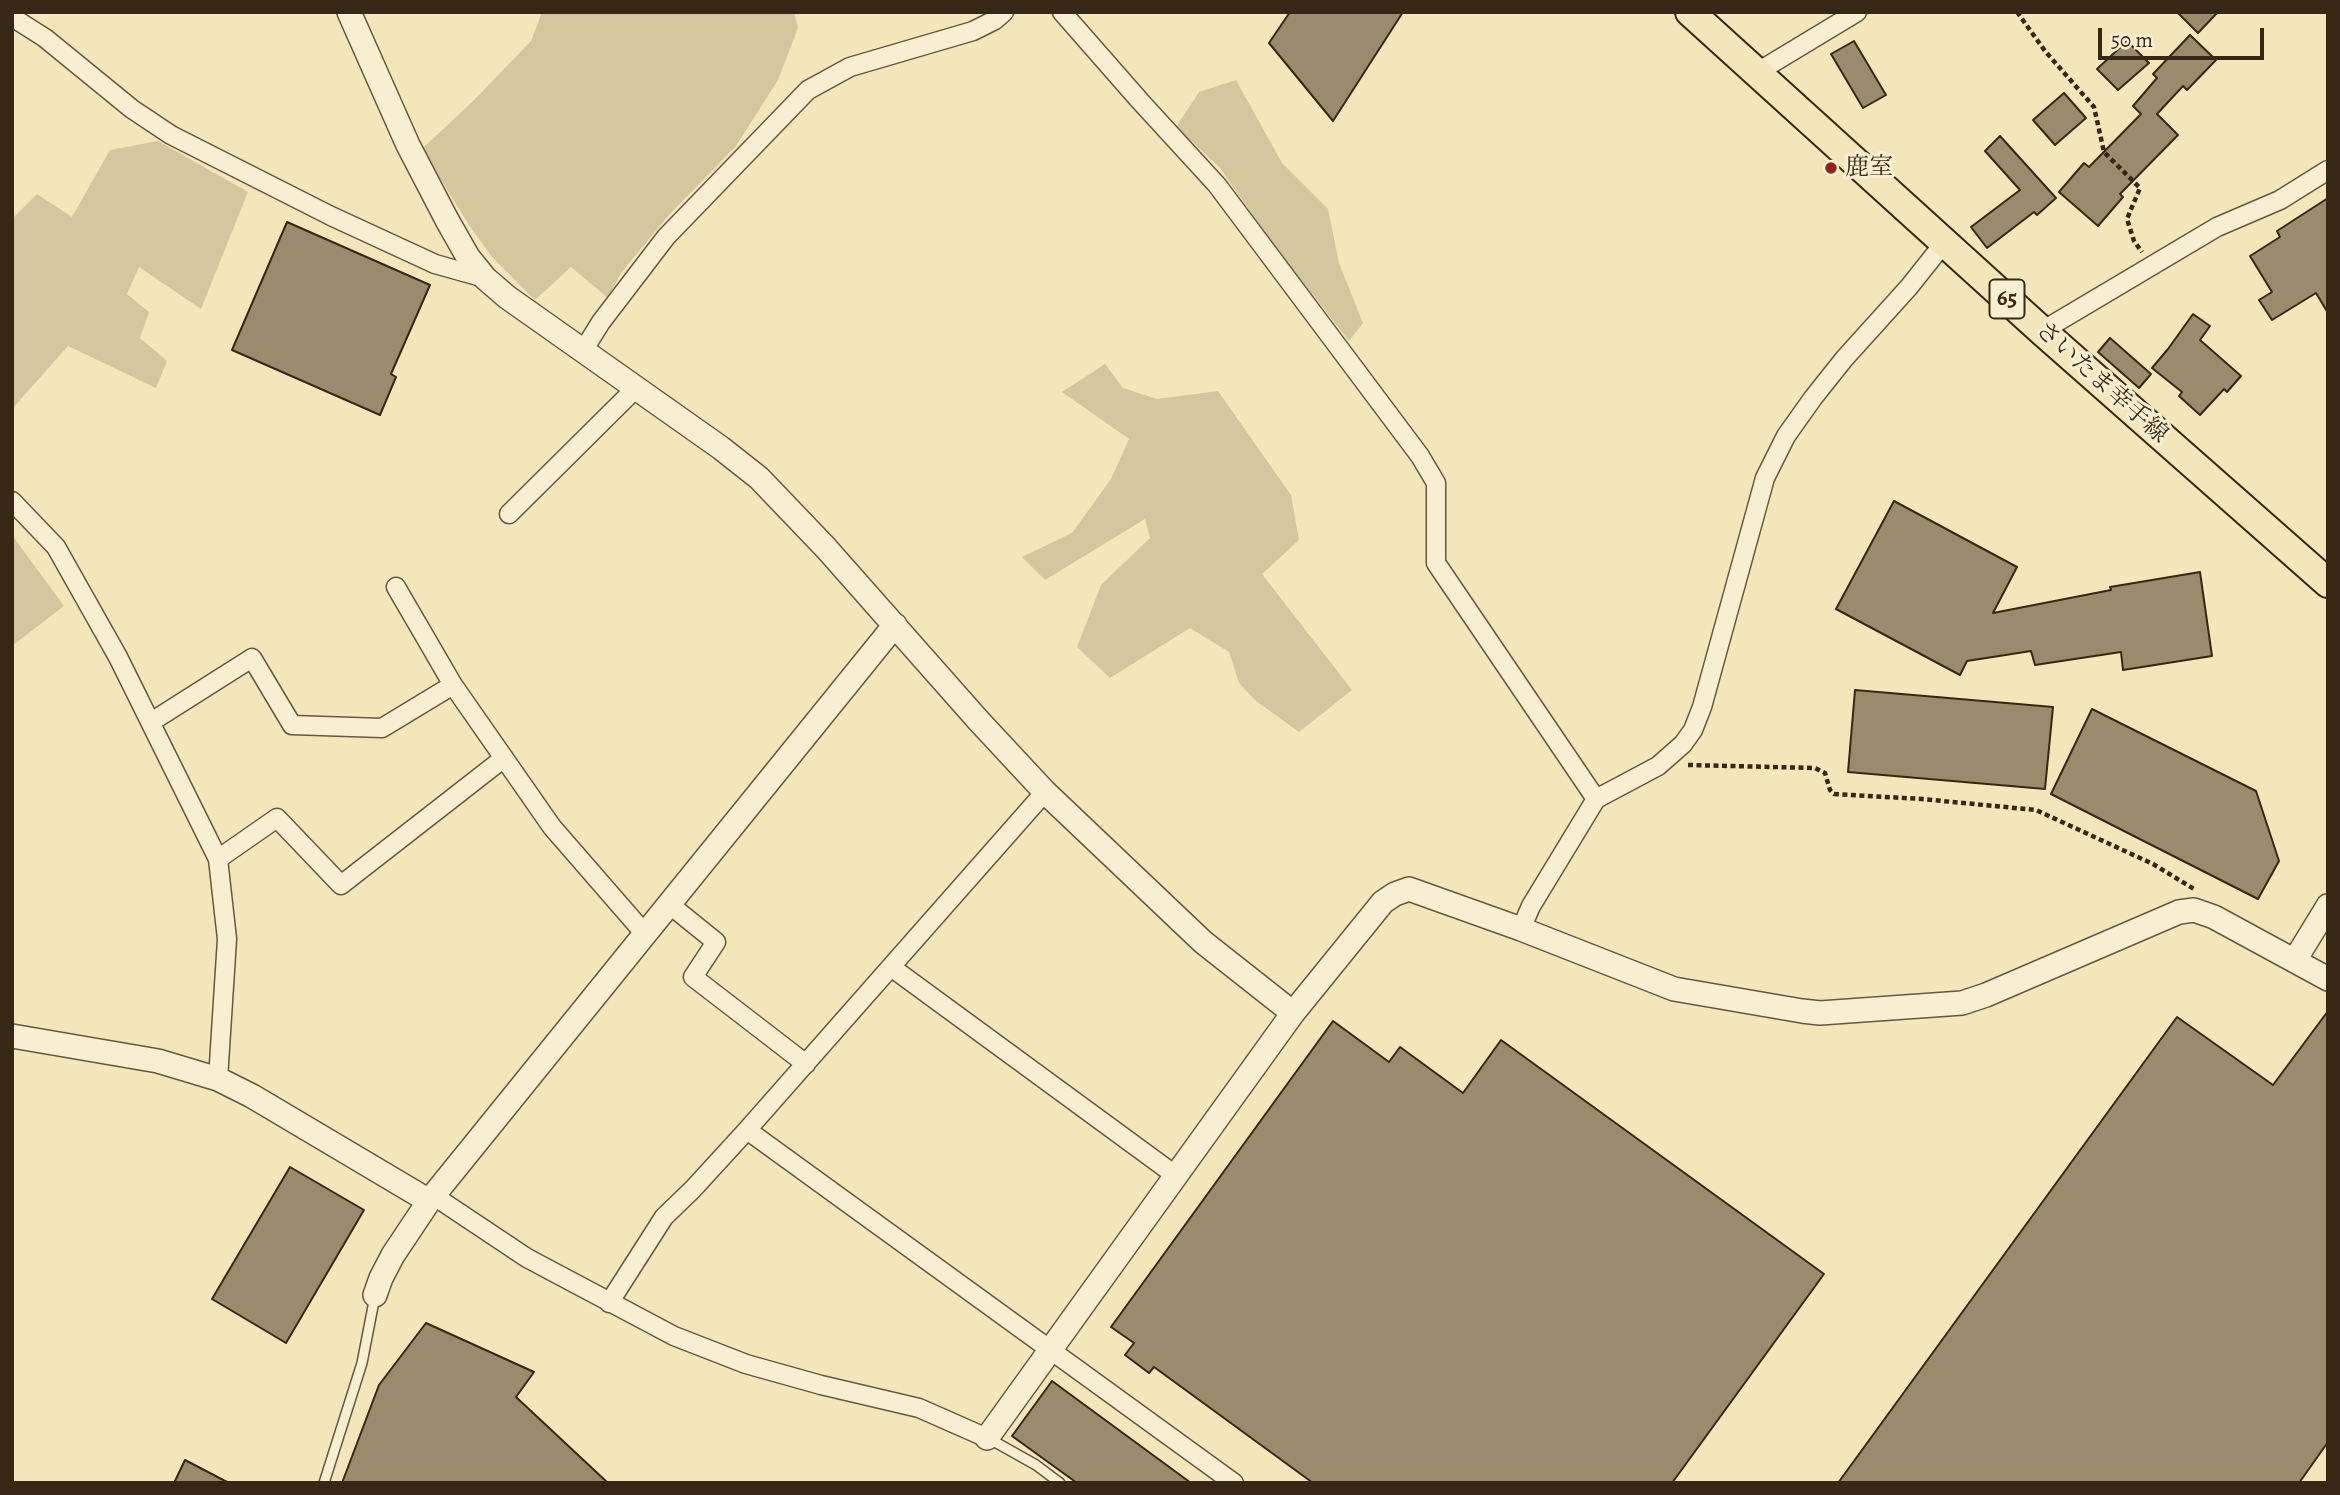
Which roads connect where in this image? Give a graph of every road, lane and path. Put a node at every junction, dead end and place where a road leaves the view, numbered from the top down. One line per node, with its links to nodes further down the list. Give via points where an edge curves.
1 (349, 12): 12 (street, via 408,145 468,257)
2 (1004, 12): 14 (street, via 973,31 850,66 808,90 666,237)
3 (1062, 12): 26 (street, via 1217,184 1420,456 1436,483 1436,563)
4 (1690, 12): 8 (main road, さいたま幸手線 / 65)
5 (1857, 12): 8 (street)
6 (2017, 12): 11 (path, via 2094,107 2104,152 2140,188 2127,219 2134,241)
7 (12, 17): 12 (street, via 45,37 171,135 435,264)
8 (1756, 73): 10 (main road, さいたま幸手線 / 65)
9 (2328, 170): 11 (street, via 2280,200 2217,227)
10 (1944, 243): 13 (main road, さいたま幸手線 / 65); 23 (street, via 1844,359 1786,436 1765,478 1702,707 1693,730)
11 (2152, 265): 13 (street)
12 (485, 278): 14 (street)
13 (2042, 331): 18 (main road, さいたま幸手線 / 65)
14 (583, 351): 15 (street)
15 (636, 388): 17 (street); 20 (street, via 759,478)
16 (12, 501): 22 (street, via 56,547)
17 (509, 514)
18 (2328, 583)
19 (396, 587): 21 (street)
20 (895, 625): 25 (street); 28 (street)
21 (453, 685): 22 (street, via 382,728 292,725 252,658); 24 (street)
22 (151, 722): 27 (street)
23 (1670, 757): 26 (street); 30 (path, via 1677,764 1815,768 1825,773 1834,794 2036,810 2153,863 2199,891)
24 (504, 758): 27 (street, via 341,885 278,818); 32 (street, via 552,827)
25 (1045, 792): 34 (street); 36 (street, via 1203,942)
26 (1596, 799): 31 (street)
27 (218, 859): 39 (street, via 227,939)
28 (669, 904): 32 (street); 38 (street, via 716,942 693,977)
29 (2328, 906): 33 (street)
30 (2214, 917): 31 (street, via 2179,912 1962,1003 1820,1013 1674,989); 33 (street)
31 (1521, 929): 36 (street, via 1409,890 1395,894 1383,902)
32 (645, 934): 42 (street)
33 (2295, 960): 35 (street)
34 (891, 967): 38 (street); 41 (street)
35 (2328, 979)
36 (1293, 1013): 41 (street)
37 (12, 1037): 39 (street, via 158,1061)
38 (806, 1064): 40 (street)
39 (218, 1079): 42 (street)
40 (747, 1130): 44 (street, via 664,1217); 45 (street)
41 (1175, 1175): 45 (street)
42 (431, 1198): 43 (street, via 394,1255); 44 (street)
43 (375, 1295): 47 (lane, via 362,1363)
44 (609, 1303): 46 (street, via 674,1336 746,1364 919,1408)
45 (1051, 1348): 46 (street); 49 (street)
46 (988, 1438): 48 (lane)
47 (324, 1483)
48 (1060, 1483)
49 (1234, 1483)

